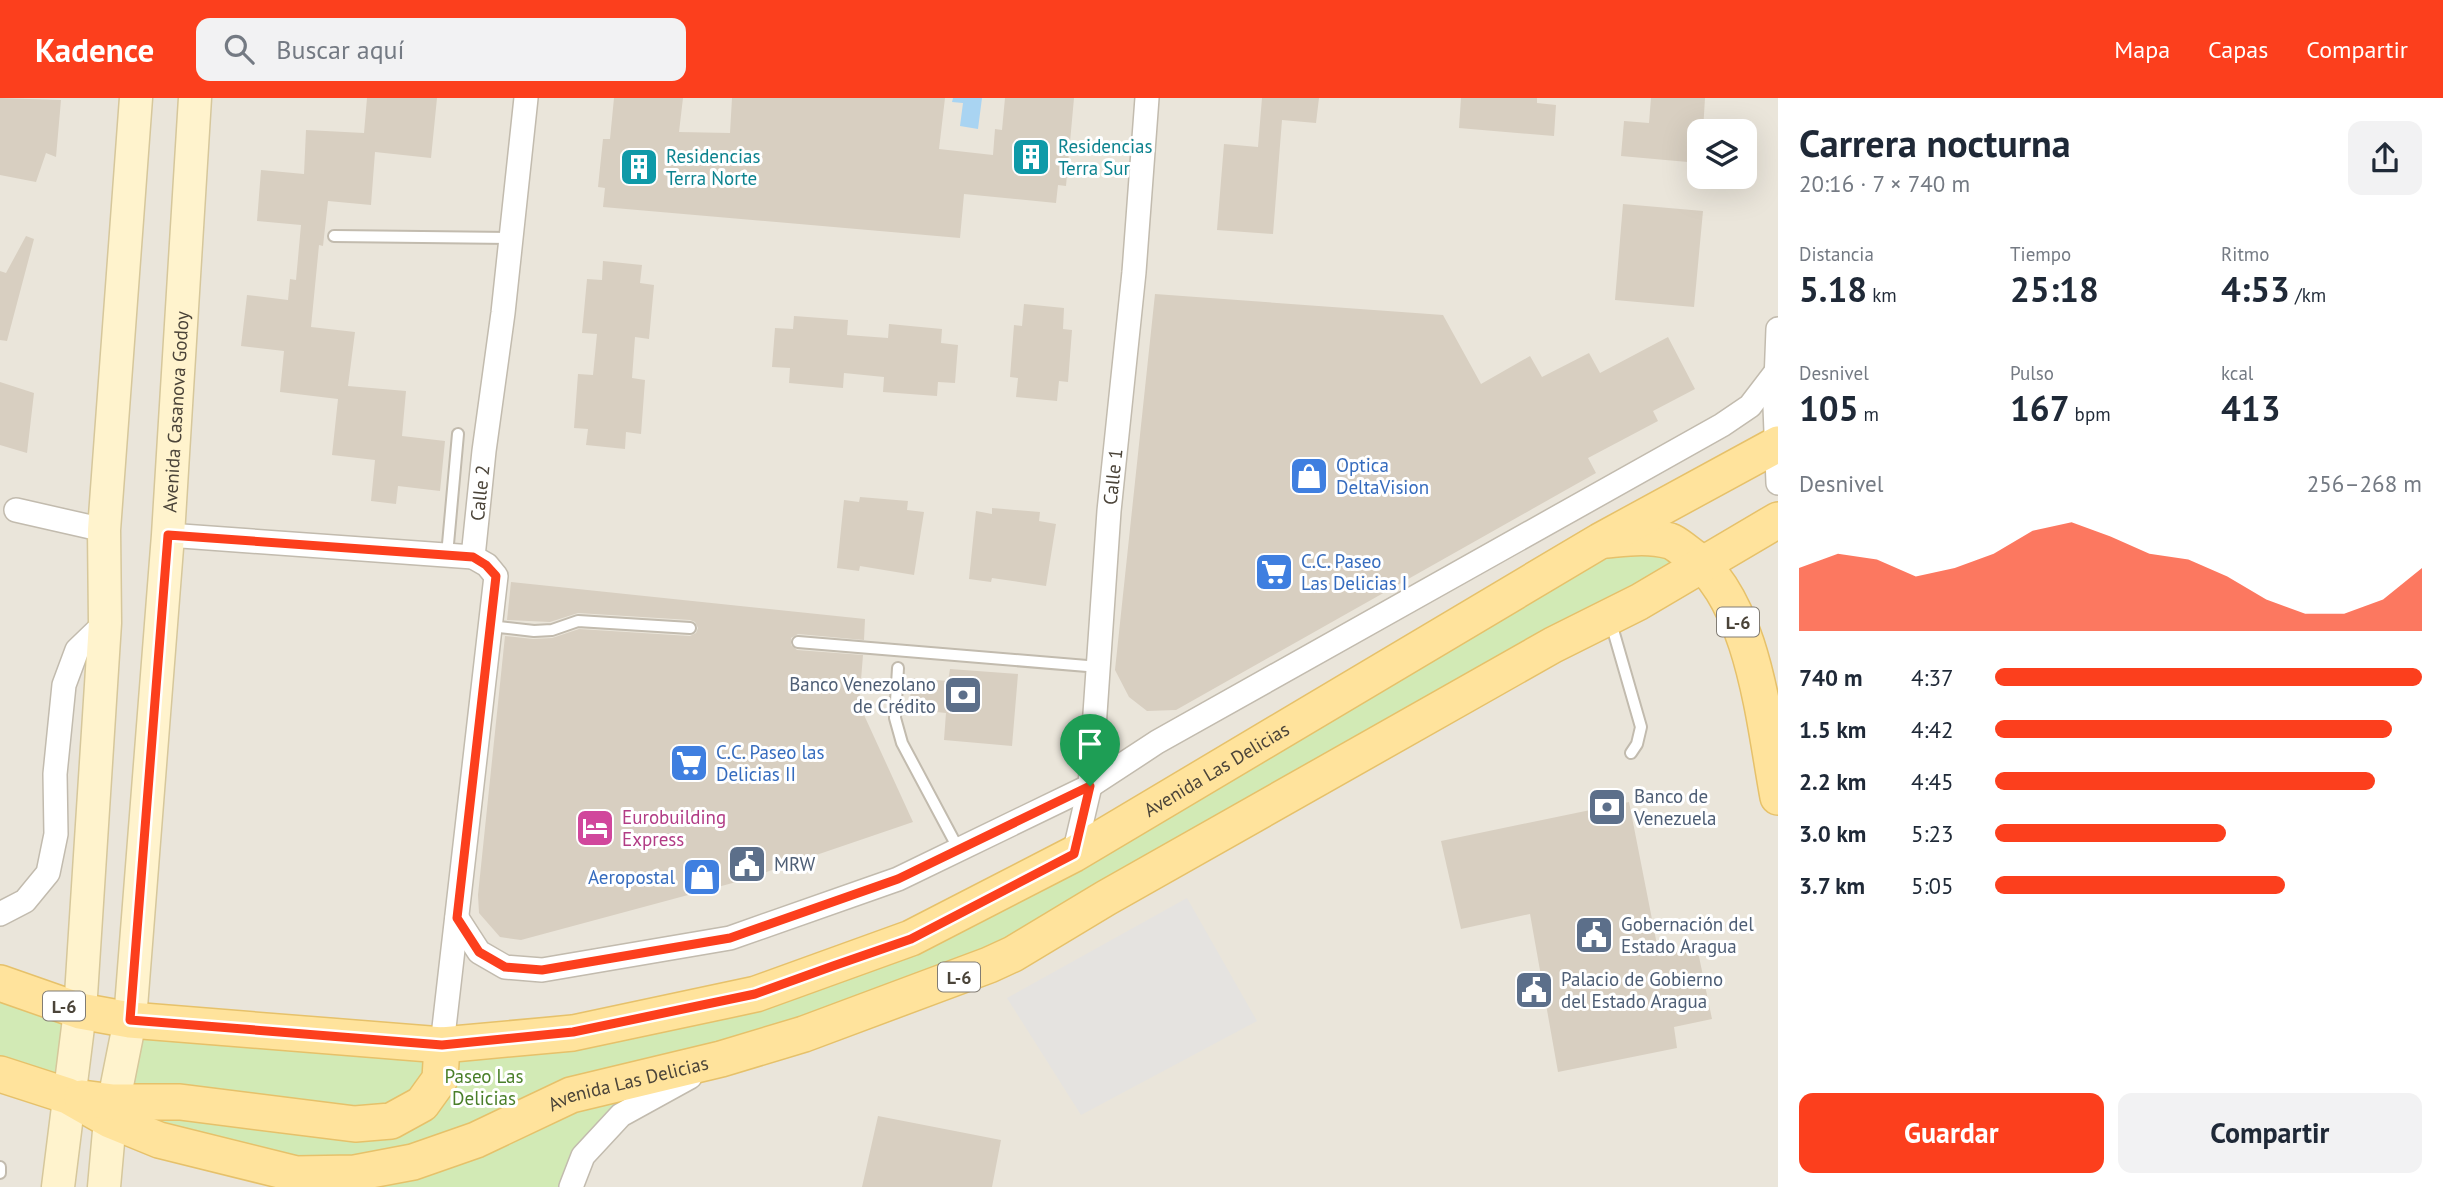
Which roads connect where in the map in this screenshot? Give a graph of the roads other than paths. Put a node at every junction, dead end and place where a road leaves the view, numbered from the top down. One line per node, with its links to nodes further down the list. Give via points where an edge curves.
1 (136, 98): 14 (street)
2 (194, 98): 15 (street, Avenida Casanova Godoy)
3 (526, 98): 6 (street, Calle 2)
4 (1147, 98): 25 (street, Calle 1)
5 (334, 236): 6 (lane)
6 (511, 238): 18 (street, Calle 2)
7 (1778, 329): 8 (street)
8 (1776, 372): 10 (street); 28 (street, via 1750,405 1722,425 1169,735)
9 (458, 434): 17 (lane)
10 (1777, 444): 11 (street); 16 (main road, Avenida Las Delicias / L-6)
11 (1778, 483)
12 (16, 510): 14 (street)
13 (1778, 520): 19 (main road, Avenida Las Delicias / L-6)
14 (103, 530): 21 (street)
15 (168, 535): 17 (street); 36 (street, Avenida Casanova Godoy)
16 (1600, 541): 19 (main road, L-6, via 1640,537 1672,542); 31 (main road, Avenida Las Delicias / L-6)
17 (447, 555): 18 (street)
18 (473, 557): 22 (street, via 496,576)
19 (1704, 564): 20 (main road, Avenida Las Delicias / L-6); 29 (main road, L-6, via 1733,606 1752,665)
20 (1609, 617): 27 (lane, via 1641,727); 38 (main road, Avenida Las Delicias / L-6, via 1541,651 1013,954 804,1034)
21 (105, 623): 32 (street, via 77,650 64,685 55,774 56,834 48,873 25,901); 35 (street)
22 (490, 626): 23 (lane, via 552,630 578,621); 33 (street)
23 (690, 628)
24 (798, 642): 25 (lane)
25 (1099, 667): 28 (street, Calle 1)
26 (898, 668): 30 (lane, via 895,718 902,743)
27 (1631, 753)
28 (1090, 786): 30 (street); 31 (street, Calle 1)
29 (1778, 797)
30 (959, 850): 33 (street, via 898,879 730,938 542,970 505,967 479,952)
31 (1074, 854): 37 (main road, Avenida Las Delicias / L-6, via 911,939 755,994 573,1032)
32 (0, 914)
33 (457, 918): 37 (street)
34 (0, 983): 35 (main road, Avenida Las Delicias / L-6)
35 (80, 1012): 36 (main road, Avenida Las Delicias / L-6); 40 (street)
36 (130, 1020): 37 (main road, Avenida Las Delicias / L-6); 41 (street, Avenida Casanova Godoy)
37 (442, 1045): 41 (main road, via 440,1079 422,1104 391,1121 355,1124 180,1102)
38 (721, 1059): 44 (main road, Avenida Las Delicias / L-6, via 571,1095 476,1140 413,1162); 47 (street, Avenida Las Delicias, via 621,1115 583,1156)
39 (0, 1073): 40 (main road)
40 (68, 1096): 41 (main road); 45 (street)
41 (111, 1111): 44 (main road, Avenida Las Delicias / L-6, via 159,1140); 46 (street, Avenida Casanova Godoy)
42 (0, 1167): 43 (lane)
43 (0, 1173)
44 (304, 1181)
45 (58, 1187)
46 (104, 1187)
47 (571, 1187)

